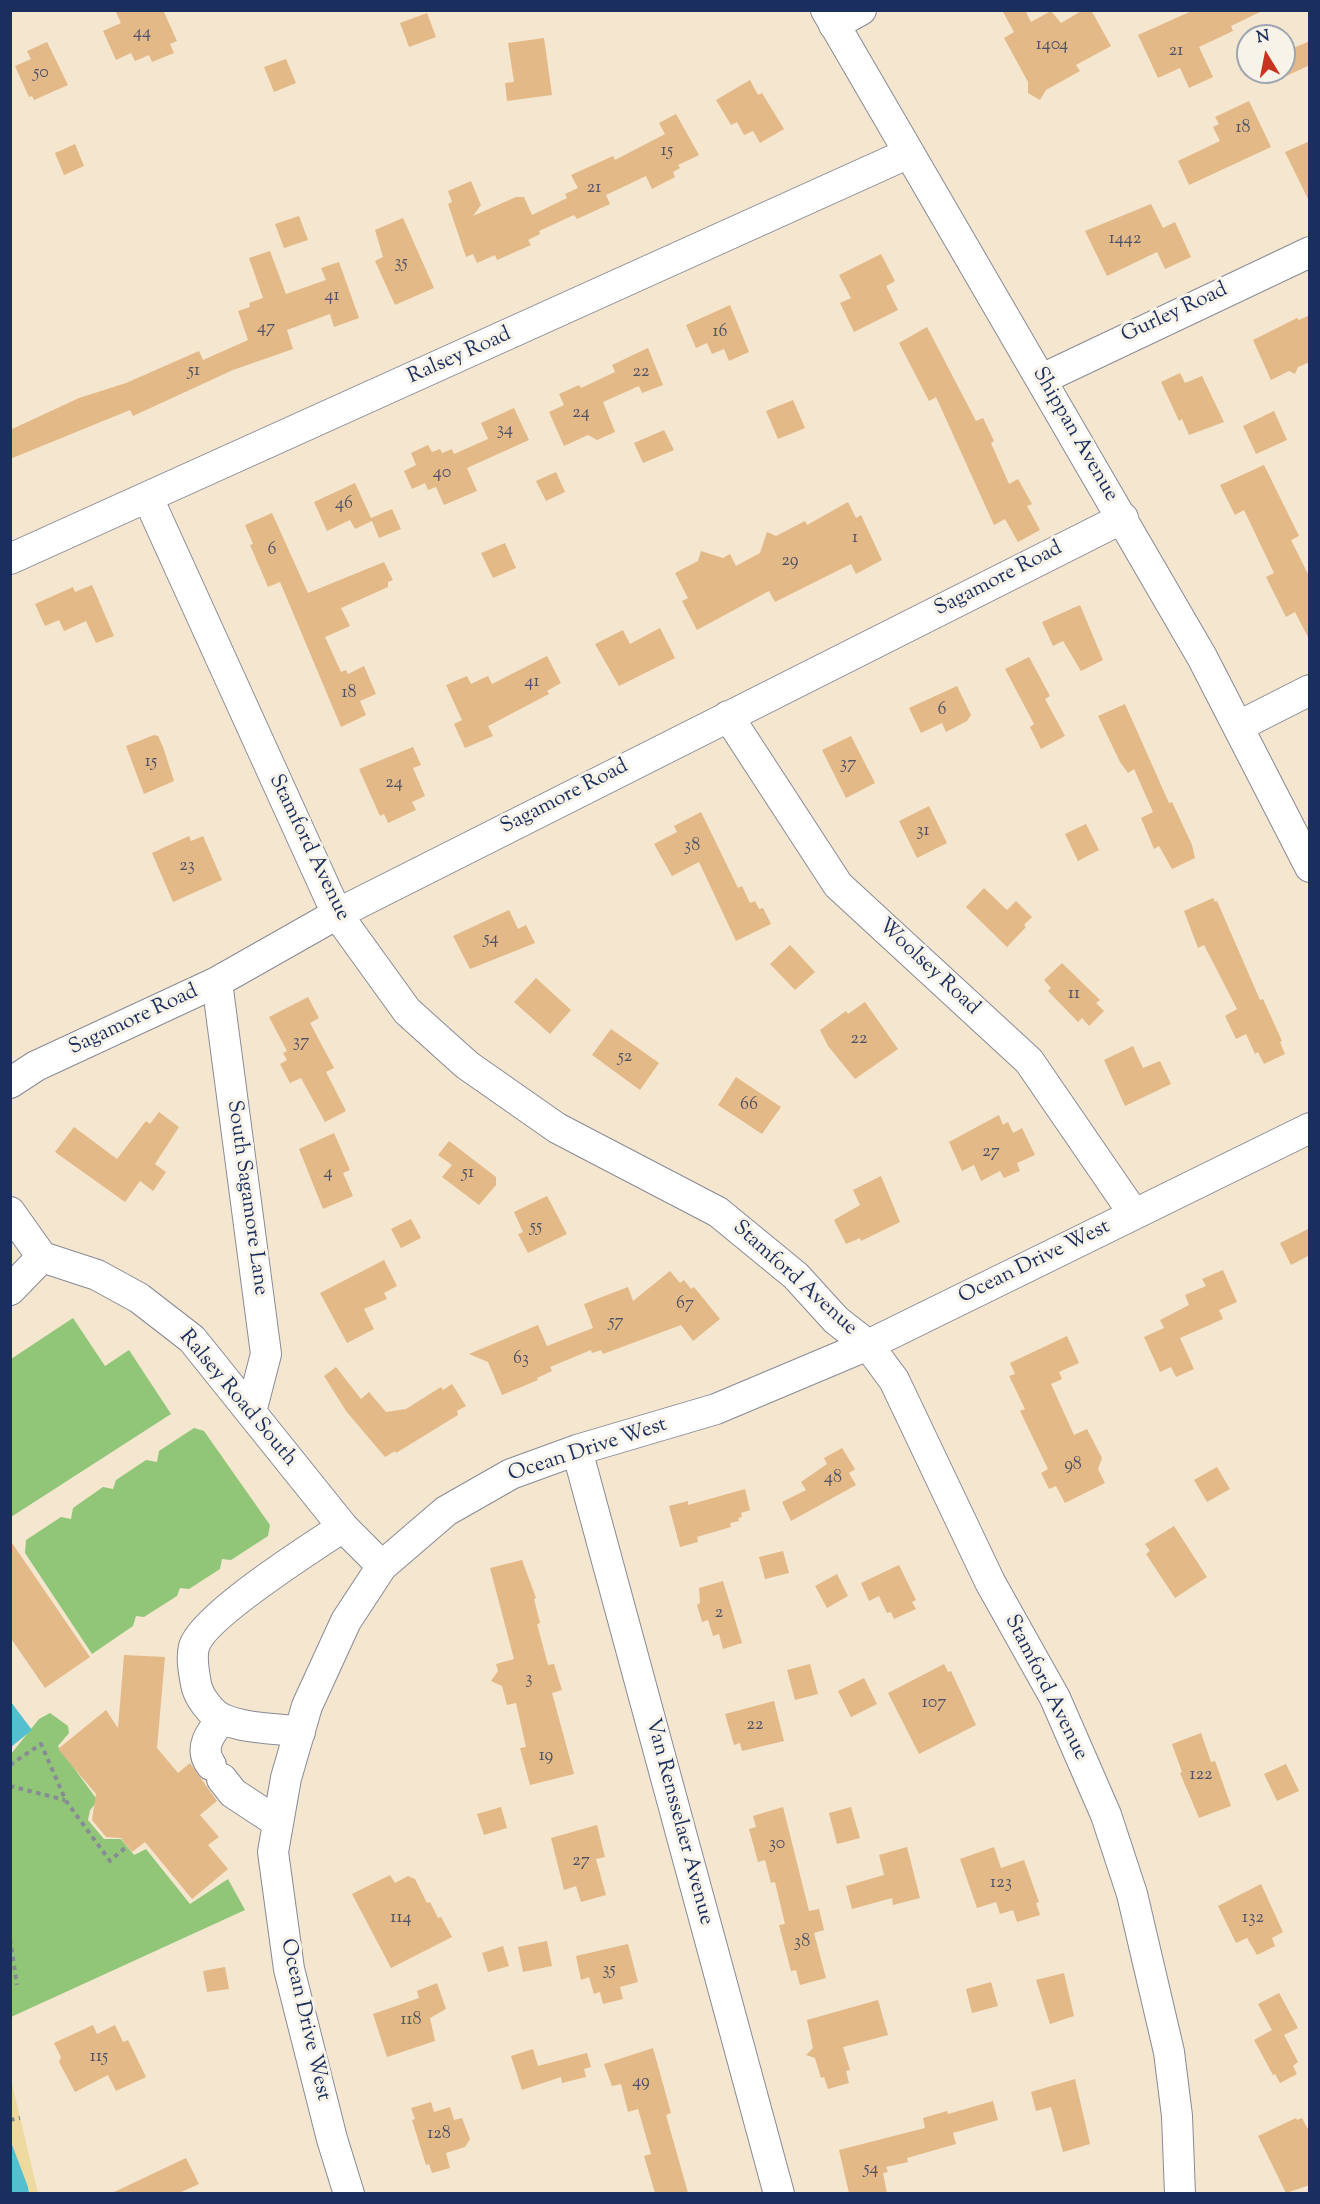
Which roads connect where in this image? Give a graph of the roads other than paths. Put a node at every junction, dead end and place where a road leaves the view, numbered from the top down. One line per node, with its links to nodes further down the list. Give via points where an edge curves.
1 (861, 10): 2 (street)
2 (830, 18): 3 (street, Shippan Avenue)
3 (909, 153): 5 (street, Shippan Avenue); 6 (street, Ralsey Road)
4 (1310, 252): 5 (street, Gurley Road)
5 (1042, 379): 7 (street, Shippan Avenue)
6 (148, 498): 8 (street, Ralsey Road); 13 (street, Stamford Avenue)
7 (1123, 518): 10 (street, Sagamore Road); 11 (street, Shippan Avenue)
8 (10, 559)
9 (1310, 690): 11 (street)
10 (728, 716): 13 (street, Sagamore Road); 18 (street, Woolsey Road, via 838,885 1029,1061)
11 (1239, 726): 12 (street, Shippan Avenue)
12 (1310, 867)
13 (337, 914): 14 (street, Sagamore Road); 21 (street, Stamford Avenue, via 407,1011 467,1065 557,1128 718,1212 796,1276 836,1320)
14 (217, 982): 15 (street, Sagamore Road, via 36,1066); 22 (street, South Sagamore Lane, via 266,1354)
15 (10, 1083)
16 (1310, 1128): 18 (street, Ocean Drive West)
17 (10, 1212): 19 (street)
18 (1134, 1214): 21 (street, Ocean Drive West)
19 (42, 1257): 20 (street); 22 (street, Ralsey Road South, via 97,1275 139,1298 192,1339)
20 (10, 1290)
21 (868, 1345): 23 (street, Ocean Drive West, via 716,1409); 31 (street, Stamford Avenue, via 894,1380 990,1582 1055,1698 1106,1815 1132,1894 1169,2052 1178,2116)
22 (251, 1412): 24 (street, Ralsey Road South)
23 (577, 1450): 25 (street, Ocean Drive West, via 511,1474 465,1498 426,1526); 30 (street, Van Rensselaer Avenue)
24 (343, 1527): 25 (street, Ralsey Road South); 26 (street, via 232,1605 194,1646 193,1672 198,1694)
25 (382, 1566): 27 (street, Ocean Drive West, via 335,1643 307,1706)
26 (222, 1719): 27 (street); 28 (street, via 205,1747 207,1759 233,1793)
27 (300, 1732): 28 (street, Ocean Drive West)
28 (277, 1822): 29 (street, Ocean Drive West, via 273,1852 289,1969)
29 (349, 2193)
30 (778, 2193)
31 (1180, 2193)

